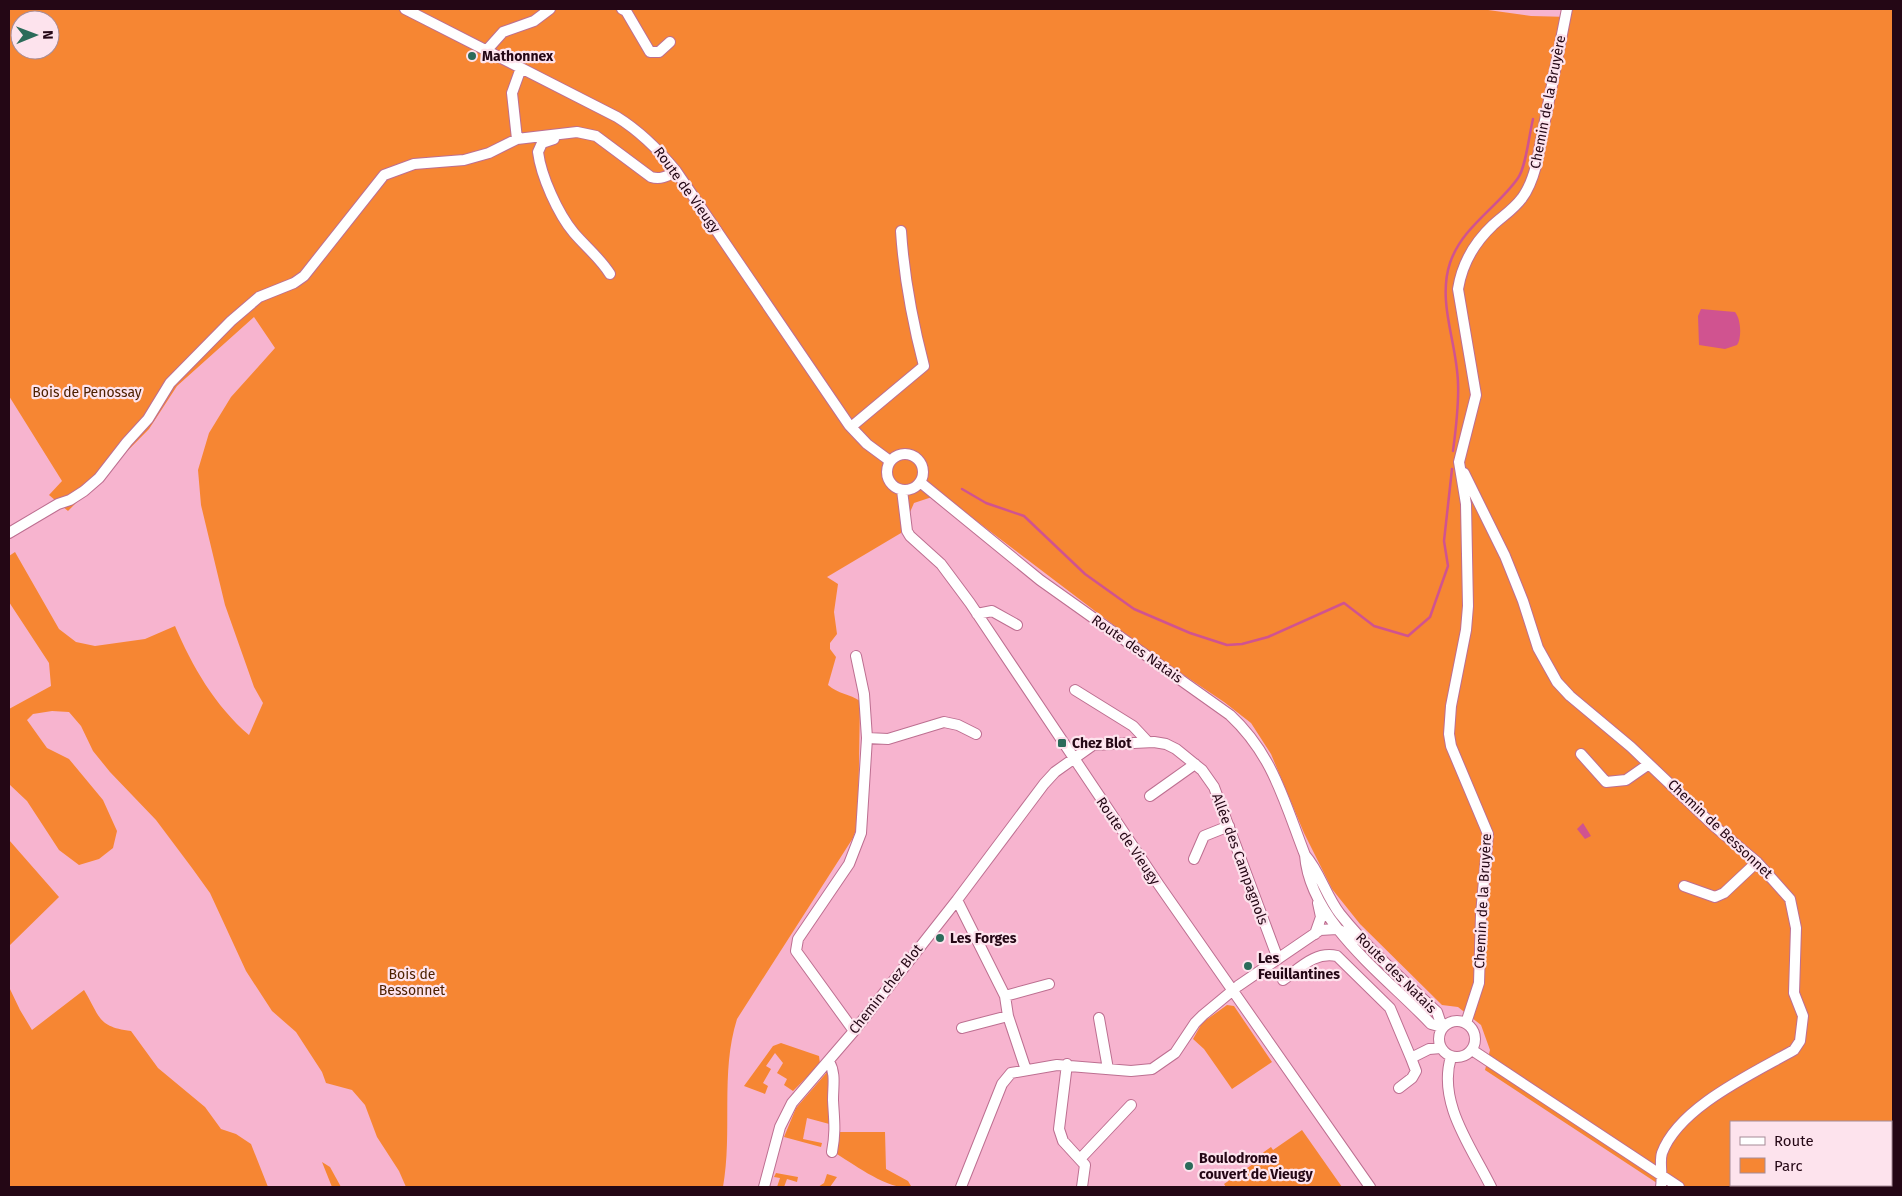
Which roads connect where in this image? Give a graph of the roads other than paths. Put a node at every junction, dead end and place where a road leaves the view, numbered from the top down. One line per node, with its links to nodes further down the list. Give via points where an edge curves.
1 (405, 9): 6 (street, Route de Vieugy)
2 (550, 9): 6 (street, via 534,21 504,32)
3 (622, 9): 5 (street, via 650,52 659,52)
4 (1566, 9): 15 (street, Chemin de la Bruyère, via 1532,181 1514,208 1474,246 1460,274 1461,313 1476,395)
5 (670, 42)
6 (486, 51): 7 (street, Route de Vieugy)
7 (521, 68): 9 (street, via 512,93); 10 (street, Route de Vieugy, via 640,131)
8 (587, 133): 9 (street); 10 (street, via 651,177 658,179); 12 (street, via 542,143 539,159 556,204 574,232)
9 (518, 140): 18 (street, via 474,158 414,164 384,175 304,276 259,297 170,383 148,419 99,478 77,496)
10 (676, 171): 13 (street, Route de Vieugy)
11 (901, 231): 13 (street, via 904,276 924,366)
12 (610, 274)
13 (851, 427): 14 (street, Route de Vieugy)
14 (890, 461): 16 (street, via 901,454 914,456 923,468); 17 (street, via 888,478)
15 (1460, 462): 29 (street, Chemin de Bessonnet, via 1505,556 1538,648 1557,682); 48 (street, Chemin de la Bruyère, via 1466,504 1468,606 1449,734 1488,834 1479,983)
16 (920, 482): 17 (street, via 911,489); 32 (street, Route des Natais, via 1040,580 1248,731 1262,750 1277,781)
17 (902, 490): 19 (street, Route de Vieugy, via 907,531 940,564)
18 (9, 533)
19 (977, 614): 20 (street, via 992,611); 27 (street, Route de Vieugy)
20 (1017, 625)
21 (856, 656): 24 (street, via 864,694)
22 (1075, 690): 25 (street, via 1133,726)
23 (976, 734): 24 (street, via 944,722 894,737)
24 (867, 738): 51 (street, via 862,834 849,864 798,939 796,951)
25 (1148, 742): 27 (street, Allée des Campagnols, via 1098,744); 28 (street, Allée des Campagnols, via 1171,746)
26 (1581, 754): 29 (street, via 1606,782 1626,780)
27 (1072, 759): 37 (street, Chemin chez Blot, via 1044,784); 44 (street, Route de Vieugy)
28 (1195, 764): 30 (street); 31 (street, Allée des Campagnols, via 1212,783)
29 (1649, 764): 34 (street, Chemin de Bessonnet)
30 (1150, 796)
31 (1229, 826): 33 (street, via 1204,836); 41 (street, Allée des Campagnols)
32 (1305, 854): 36 (street, Route des Natais); 40 (street, Route des Natais, via 1339,912)
33 (1194, 859)
34 (1757, 862): 35 (street, via 1715,898); 64 (street, Chemin de Bessonnet, via 1790,899 1795,916 1794,993 1803,1016 1800,1042 1794,1050 1698,1108 1681,1122 1662,1154)
35 (1684, 886)
36 (1315, 893): 38 (street, Route des Natais); 39 (street, via 1321,917)
37 (957, 900): 45 (street); 51 (street, Chemin chez Blot)
38 (1337, 929): 39 (street, via 1320,930); 40 (street); 49 (street, Route des Natais, via 1431,1024)
39 (1315, 934): 41 (street)
40 (1363, 942): 49 (street, Route des Natais, via 1438,1012)
41 (1278, 959): 44 (street)
42 (1283, 980): 55 (street, via 1315,957 1337,956 1390,1008)
43 (1049, 984): 45 (street)
44 (1232, 992): 58 (street, via 1194,1022 1175,1053 1160,1065 1143,1071); 68 (street, Route de Vieugy)
45 (1004, 996): 46 (street)
46 (1008, 1016): 50 (street); 59 (street)
47 (1099, 1018): 58 (street)
48 (1466, 1023): 49 (street, via 1453,1021); 53 (street, via 1474,1032)
49 (1442, 1027): 52 (street)
50 (962, 1028)
51 (854, 1031): 56 (street, Chemin chez Blot)
52 (1440, 1048): 54 (street); 55 (street)
53 (1472, 1050): 54 (street, via 1462,1057); 64 (street)
54 (1451, 1057): 69 (street, via 1448,1088 1453,1112)
55 (1411, 1058): 60 (street, via 1416,1071)
56 (829, 1061): 62 (street, via 834,1072 836,1128); 65 (street, Chemin chez Blot, via 792,1103 785,1116)
57 (1067, 1064): 58 (street); 59 (street); 63 (street, via 1059,1129 1063,1142)
58 (1108, 1069)
59 (1026, 1070): 66 (street, via 1011,1074 1002,1084)
60 (1399, 1088)
61 (1131, 1105): 63 (street)
62 (832, 1152)
63 (1080, 1159): 67 (street, via 1085,1170)
64 (1662, 1182): 70 (street)
65 (764, 1187)
66 (961, 1187)
67 (1082, 1187)
68 (1370, 1187)
69 (1491, 1187)
70 (1678, 1187)

